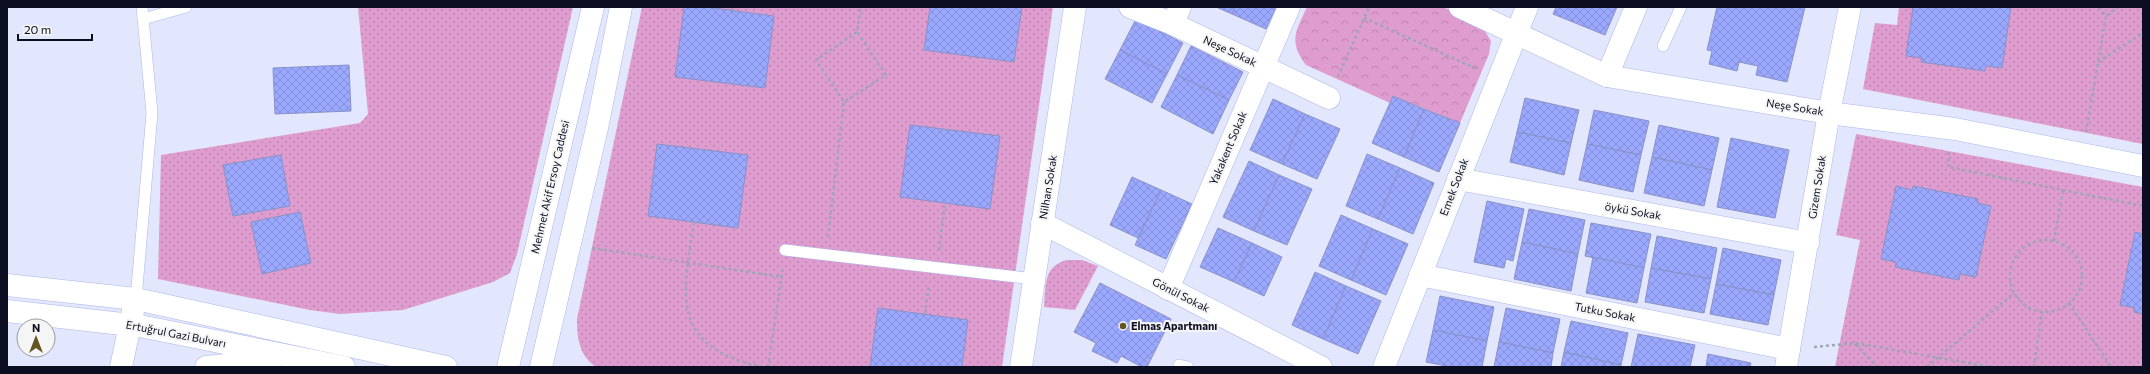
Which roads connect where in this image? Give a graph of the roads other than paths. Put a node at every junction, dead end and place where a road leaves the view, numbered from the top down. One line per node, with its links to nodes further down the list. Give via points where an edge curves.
1 (142, 7): 14 (lane)
2 (186, 7): 14 (lane)
3 (593, 7): 39 (street, Mehmet Akif Ersoy Caddesi)
4 (621, 7): 40 (street, via 597,128)
5 (1075, 7): 23 (street, Nilhan Sokak)
6 (1130, 7): 13 (street, Neşe Sokak)
7 (1289, 7): 17 (street, Yakakent Sokak)
8 (1460, 7): 15 (street, Neşe Sokak)
9 (1526, 7): 15 (street, Emek Sokak)
10 (1636, 7): 18 (street)
11 (1681, 7): 16 (lane)
12 (1850, 7): 20 (street, Gizem Sokak)
13 (1176, 16): 17 (street, Neşe Sokak)
14 (143, 19): 30 (lane, via 152,113)
15 (1515, 34): 18 (street, Neşe Sokak); 22 (street, Emek Sokak)
16 (1663, 46)
17 (1263, 67): 19 (street, Neşe Sokak); 29 (street, Yakakent Sokak)
18 (1607, 76): 20 (street, Neşe Sokak)
19 (1329, 98)
20 (1829, 113): 21 (street, Neşe Sokak, via 1955,129); 24 (street, Gizem Sokak)
21 (2143, 166)
22 (1458, 179): 24 (street, öykü Sokak); 26 (street, Emek Sokak)
23 (1042, 222): 27 (street, Nilhan Sokak); 29 (street, Gönül Sokak)
24 (1808, 243): 33 (street, Gizem Sokak)
25 (785, 250): 27 (lane)
26 (1420, 275): 33 (street, Tutku Sokak); 43 (street, Emek Sokak)
27 (1034, 279): 41 (street, Nilhan Sokak)
28 (7, 285): 30 (street)
29 (1168, 289): 42 (street, Gönül Sokak)
30 (136, 299): 32 (street); 34 (street)
31 (7, 311): 32 (street, Ertuğrul Gazi Bulvarı)
32 (130, 324): 35 (street); 38 (street, Ertuğrul Gazi Bulvarı)
33 (1788, 358)
34 (437, 365)
35 (121, 367)
36 (206, 367): 37 (street)
37 (270, 367)
38 (344, 367)
39 (508, 367)
40 (540, 367)
41 (1021, 367)
42 (1321, 367)
43 (1384, 367)

